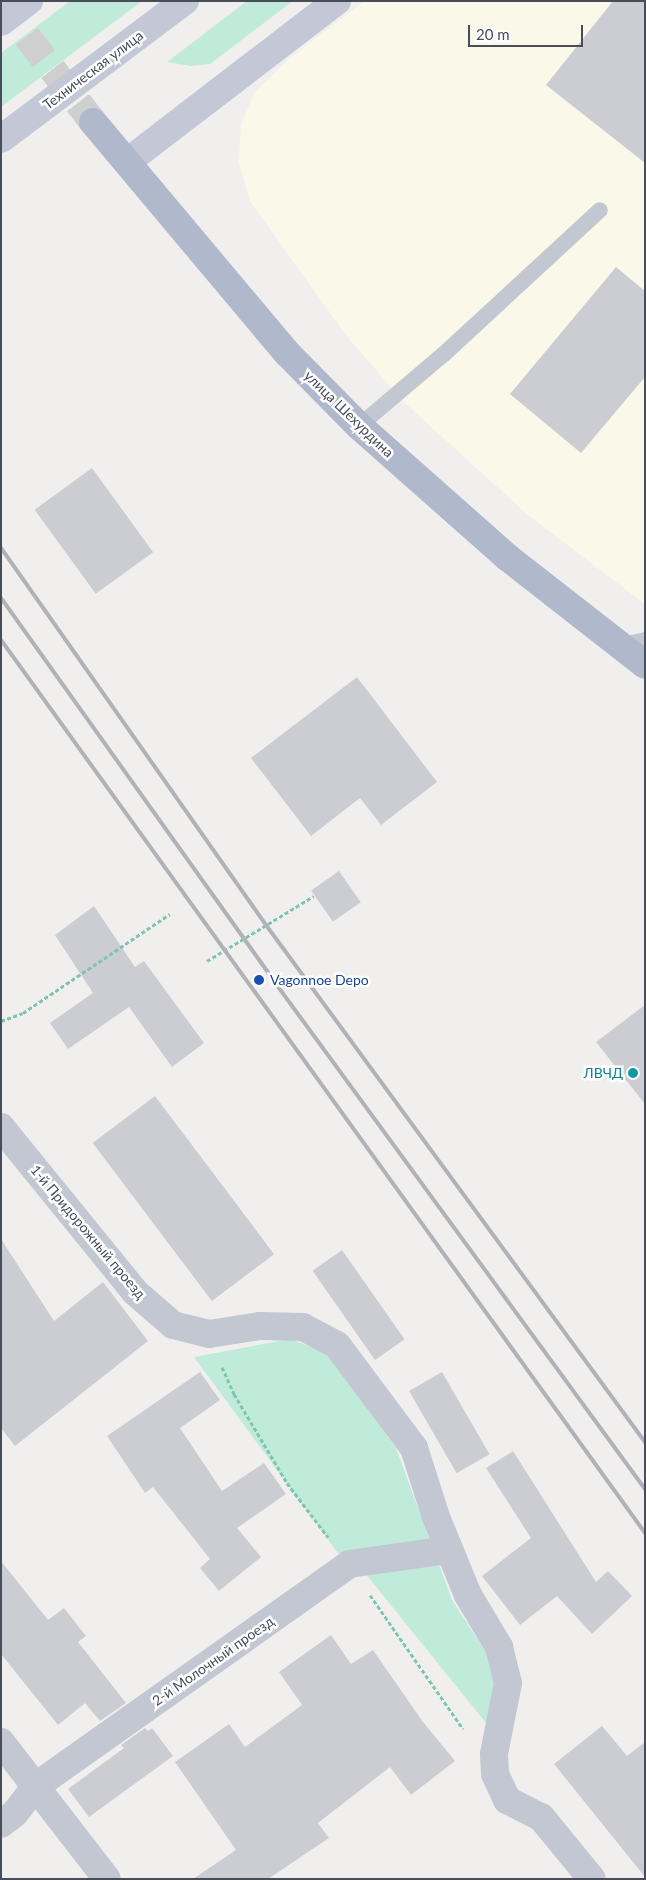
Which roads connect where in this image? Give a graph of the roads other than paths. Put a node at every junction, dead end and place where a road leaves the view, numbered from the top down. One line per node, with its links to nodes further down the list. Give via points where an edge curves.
1 (29, 1): 4 (main road, bridge)
2 (185, 1): 6 (main road, Техническая улица, bridge)
3 (337, 1): 7 (main road)
4 (1, 22)
5 (93, 122): 7 (main road, улица Шехурдина)
6 (1, 139)
7 (127, 162): 9 (main road, улица Шехурдина, via 287,353)
8 (600, 210): 9 (lane, via 444,354)
9 (359, 426): 10 (main road, улица Шехурдина, via 507,557)
10 (632, 643): 11 (main road, улица Шехурдина)
11 (645, 665)
12 (1, 1127): 13 (street, 1-й Придорожный проезд, via 135,1292 173,1325 209,1334 260,1326 303,1327 337,1345 414,1448)
13 (449, 1550): 15 (street, 2-й Молочный проезд, via 349,1564); 18 (street, 1-й Придорожный проезд, via 468,1595 499,1647 508,1683 496,1747 495,1774 507,1800 541,1817)
14 (1, 1742): 15 (street)
15 (36, 1786): 16 (street, 2-й Молочный проезд, via 15,1813); 17 (street, via 54,1814)
16 (1, 1824)
17 (107, 1879)
18 (592, 1879)

